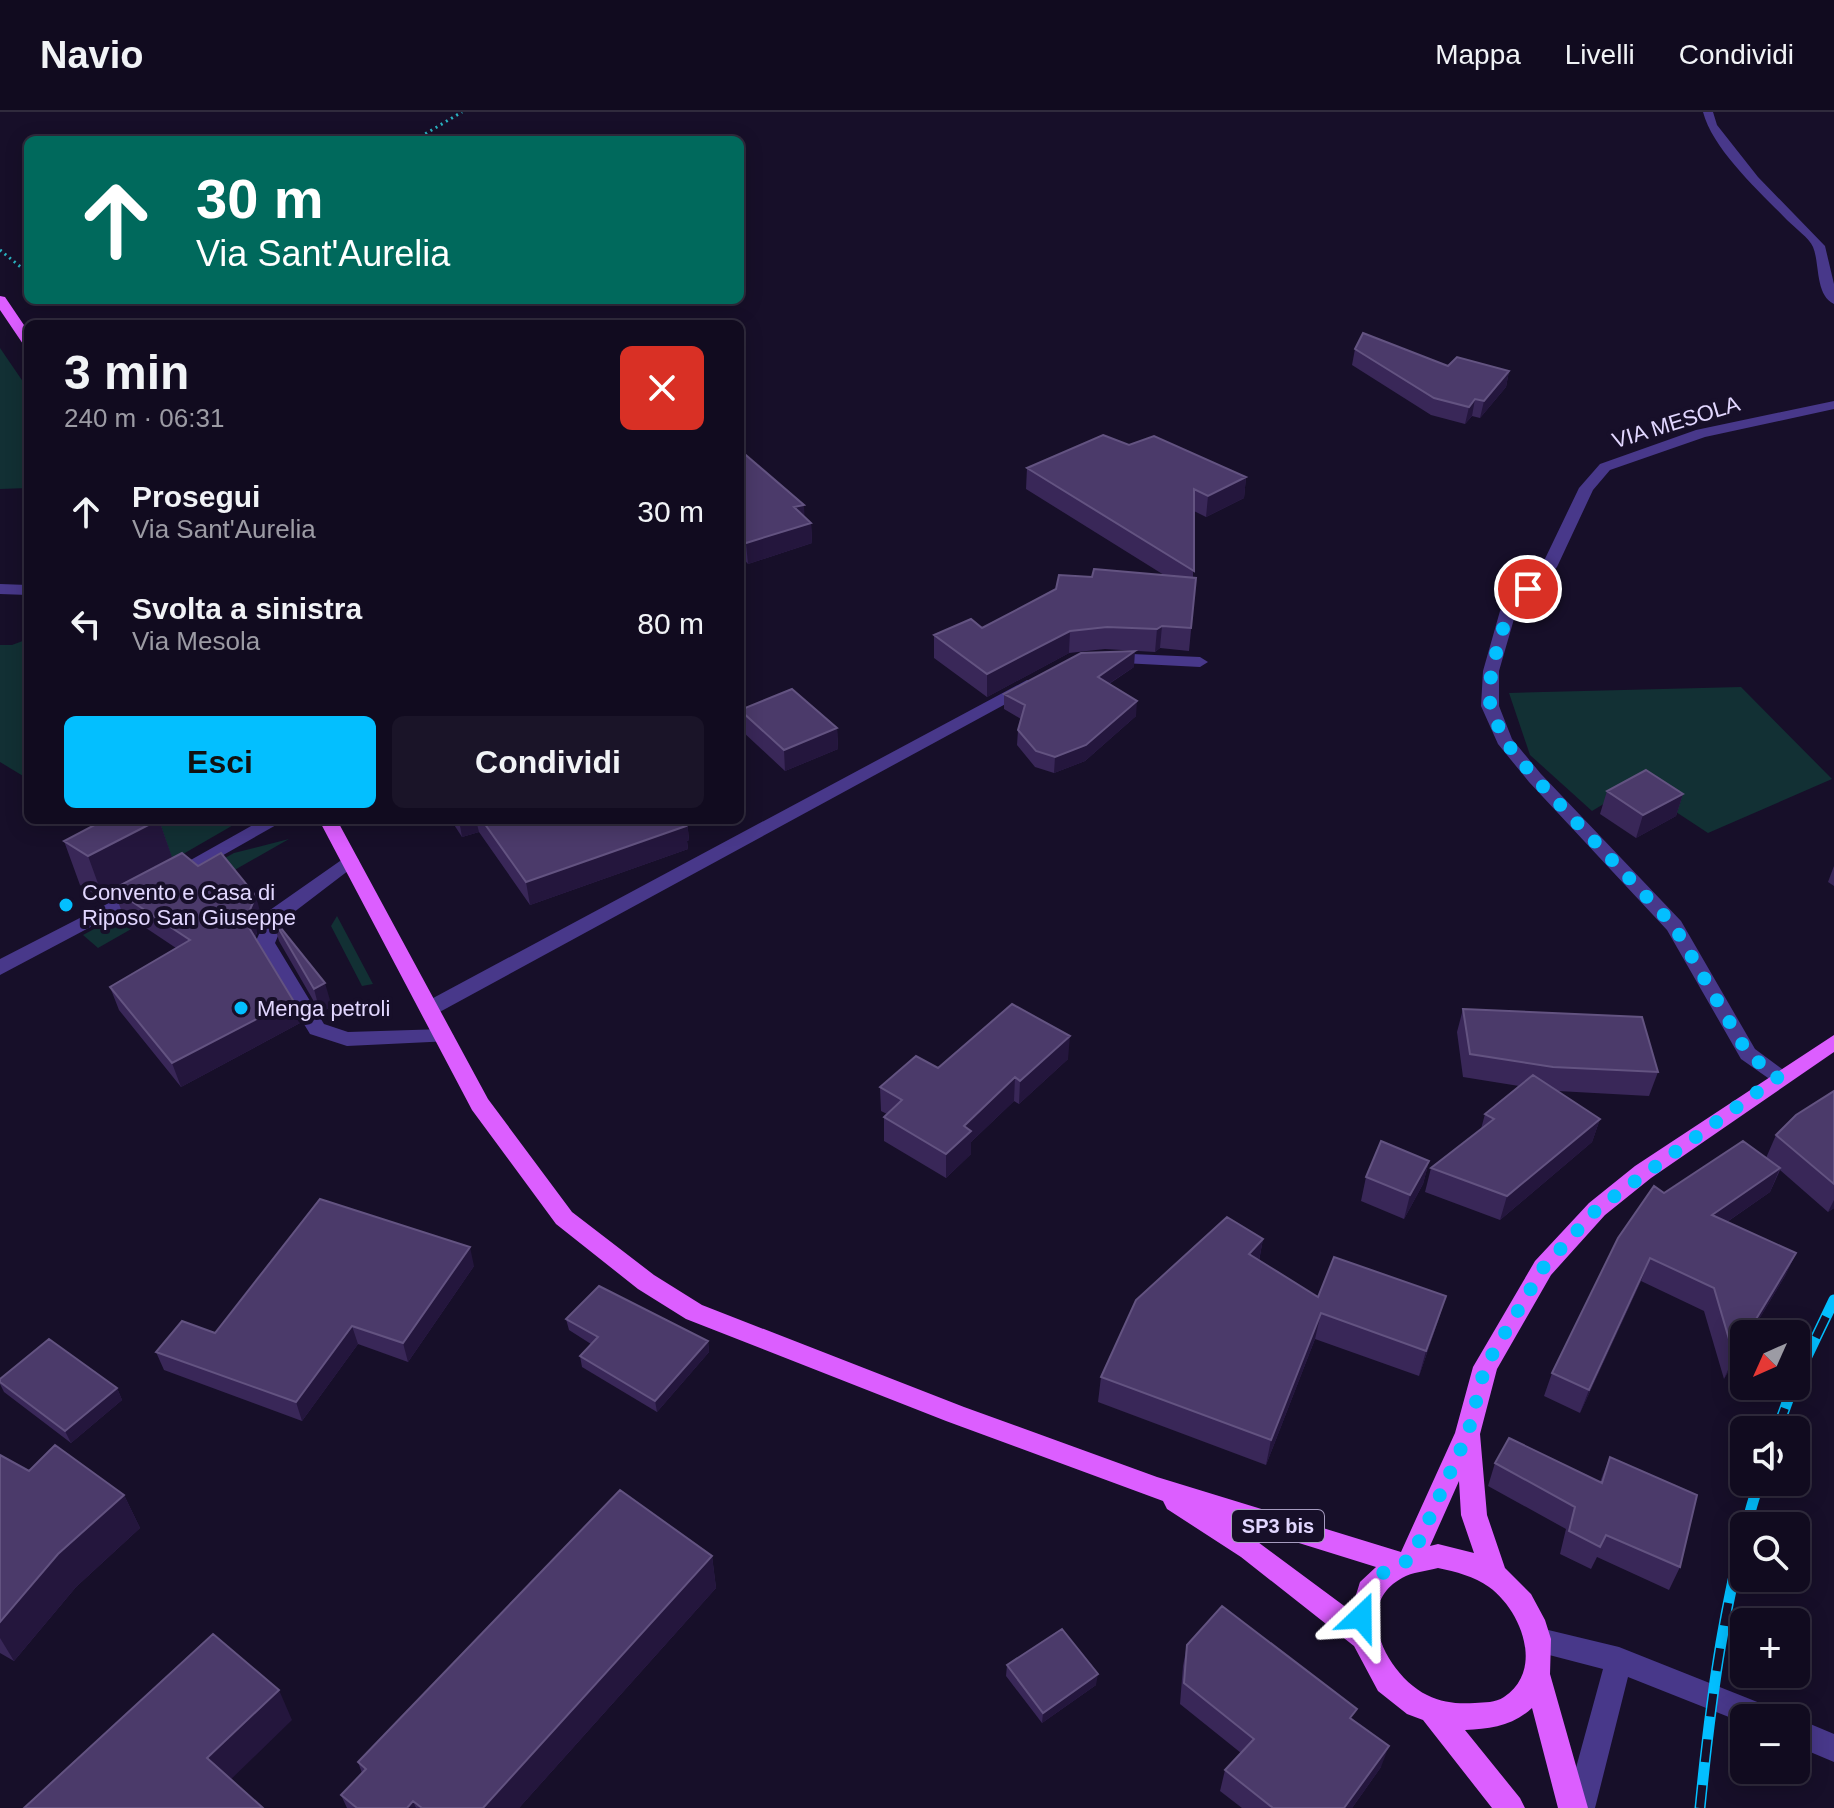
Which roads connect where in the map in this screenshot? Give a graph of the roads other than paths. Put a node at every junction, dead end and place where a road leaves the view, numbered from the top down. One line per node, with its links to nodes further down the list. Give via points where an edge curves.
1 (1708, 112): 3 (street, via 1712,126 1754,179 1819,246)
2 (0, 300): 4 (main road)
3 (1834, 300)
4 (24, 335)
5 (1834, 405): 18 (street, VIA MESOLA, via 1701,433 1605,467 1586,488 1549,567 1508,611 1491,671 1490,706 1504,740 1674,926 1748,1054)
6 (0, 589): 7 (street)
7 (24, 590)
8 (1090, 659): 9 (street)
9 (1200, 662)
10 (1050, 674): 15 (street)
11 (269, 824): 14 (street)
12 (330, 824): 13 (main road)
13 (350, 860): 15 (main road); 16 (street, via 277,915 265,943 317,1029 347,1039)
14 (0, 968)
15 (429, 1009): 16 (main road)
16 (444, 1036): 20 (main road, SP3 bis, via 480,1104 564,1218 646,1282 694,1312)
17 (1834, 1042): 18 (main road)
18 (1778, 1077): 19 (main road, via 1597,1209 1543,1268 1485,1367)
19 (1468, 1433): 21 (main road); 22 (main road, via 1474,1515)
20 (1156, 1488): 21 (main road, SP3 bis); 23 (main road, SP3 bis, via 1250,1549)
21 (1406, 1561): 22 (main road, via 1438,1556); 23 (main road, via 1373,1584 1361,1617)
22 (1494, 1575): 24 (main road, via 1524,1603)
23 (1362, 1636): 28 (main road, via 1386,1682 1408,1701)
24 (1540, 1641): 25 (street); 26 (main road)
25 (1619, 1660): 27 (street); 33 (street)
26 (1537, 1675): 28 (main road, via 1516,1705 1498,1714 1467,1719); 32 (main road)
27 (1730, 1704)
28 (1434, 1713): 31 (main road)
29 (1810, 1738): 30 (street)
30 (1834, 1748)
31 (1510, 1808)
32 (1573, 1808)
33 (1580, 1808)

